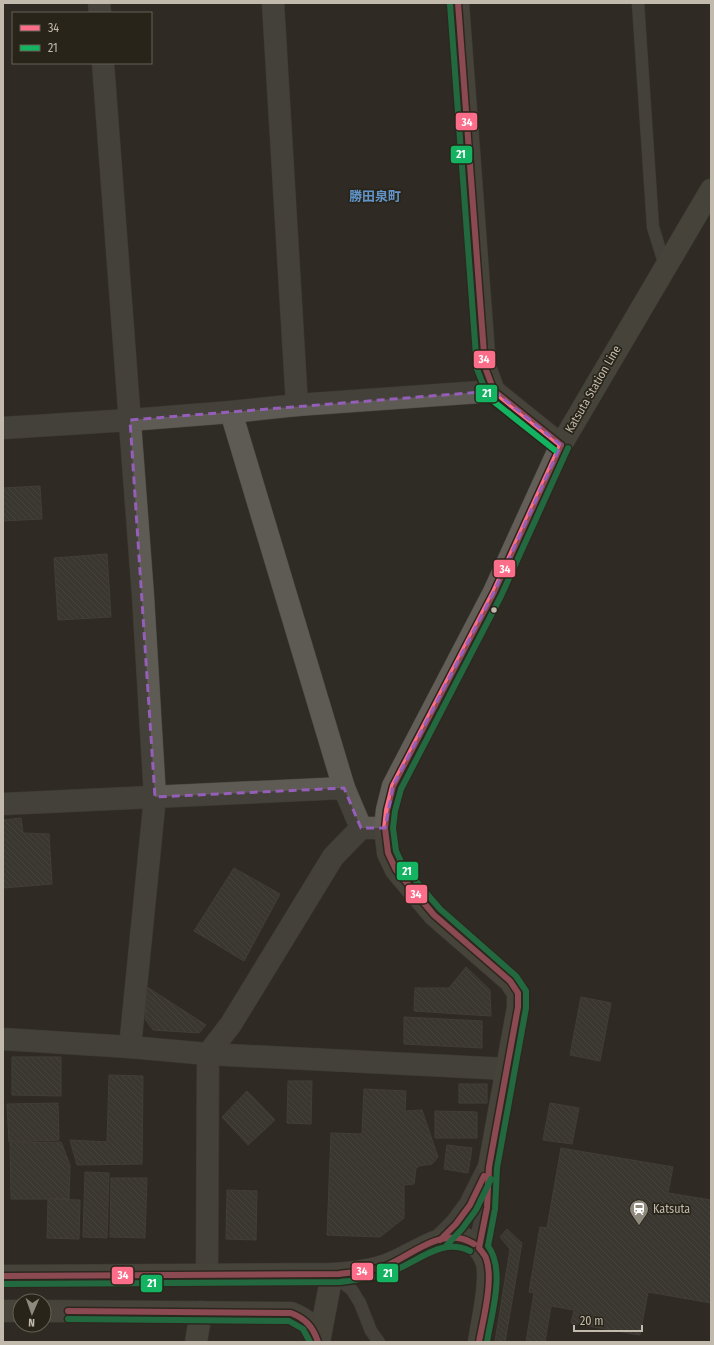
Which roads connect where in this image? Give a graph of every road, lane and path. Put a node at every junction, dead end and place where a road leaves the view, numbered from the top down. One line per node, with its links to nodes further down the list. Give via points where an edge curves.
1 (273, 3): 8 (street)
2 (458, 3): 7 (street, via 485,367)
3 (638, 3): 6 (lane, via 654,227)
4 (103, 64): 10 (street)
5 (711, 190): 6 (street, Katsuta Station Line)
6 (665, 266): 12 (street, Katsuta Station Line)
7 (494, 390): 8 (street); 12 (street)
8 (296, 405): 9 (street)
9 (231, 412): 10 (street); 13 (street)
10 (130, 420): 11 (street); 14 (street)
11 (3, 428)
12 (561, 445): 17 (street, Katsuta Station Line, via 494,592 393,786)
13 (344, 788): 14 (street); 16 (street)
14 (155, 797): 15 (street); 19 (street)
15 (3, 804)
16 (361, 828): 17 (street); 20 (street, via 333,857 231,1024)
17 (385, 828): 21 (street, Katsuta Station Line, via 388,853 396,870 412,891 434,915 510,981 518,993 518,1007)
18 (3, 1039): 19 (street)
19 (130, 1047): 20 (street)
20 (208, 1054): 21 (street); 26 (street)
21 (507, 1069): 22 (street, Katsuta Station Line)
22 (489, 1167): 23 (street, via 470,1205); 24 (street, via 490,1186)
23 (440, 1240): 24 (street, via 459,1237); 25 (street, via 389,1264 355,1273)
24 (479, 1248): 33 (street, via 486,1258 488,1282)
25 (332, 1274): 26 (street); 31 (street); 32 (lane, via 352,1290)
26 (207, 1275): 27 (street)
27 (3, 1276)
28 (52, 1311): 29 (street)
29 (201, 1312): 30 (street); 31 (street, via 291,1313 302,1317 311,1325)
30 (196, 1342)
31 (319, 1342)
32 (378, 1342)
33 (478, 1342)

